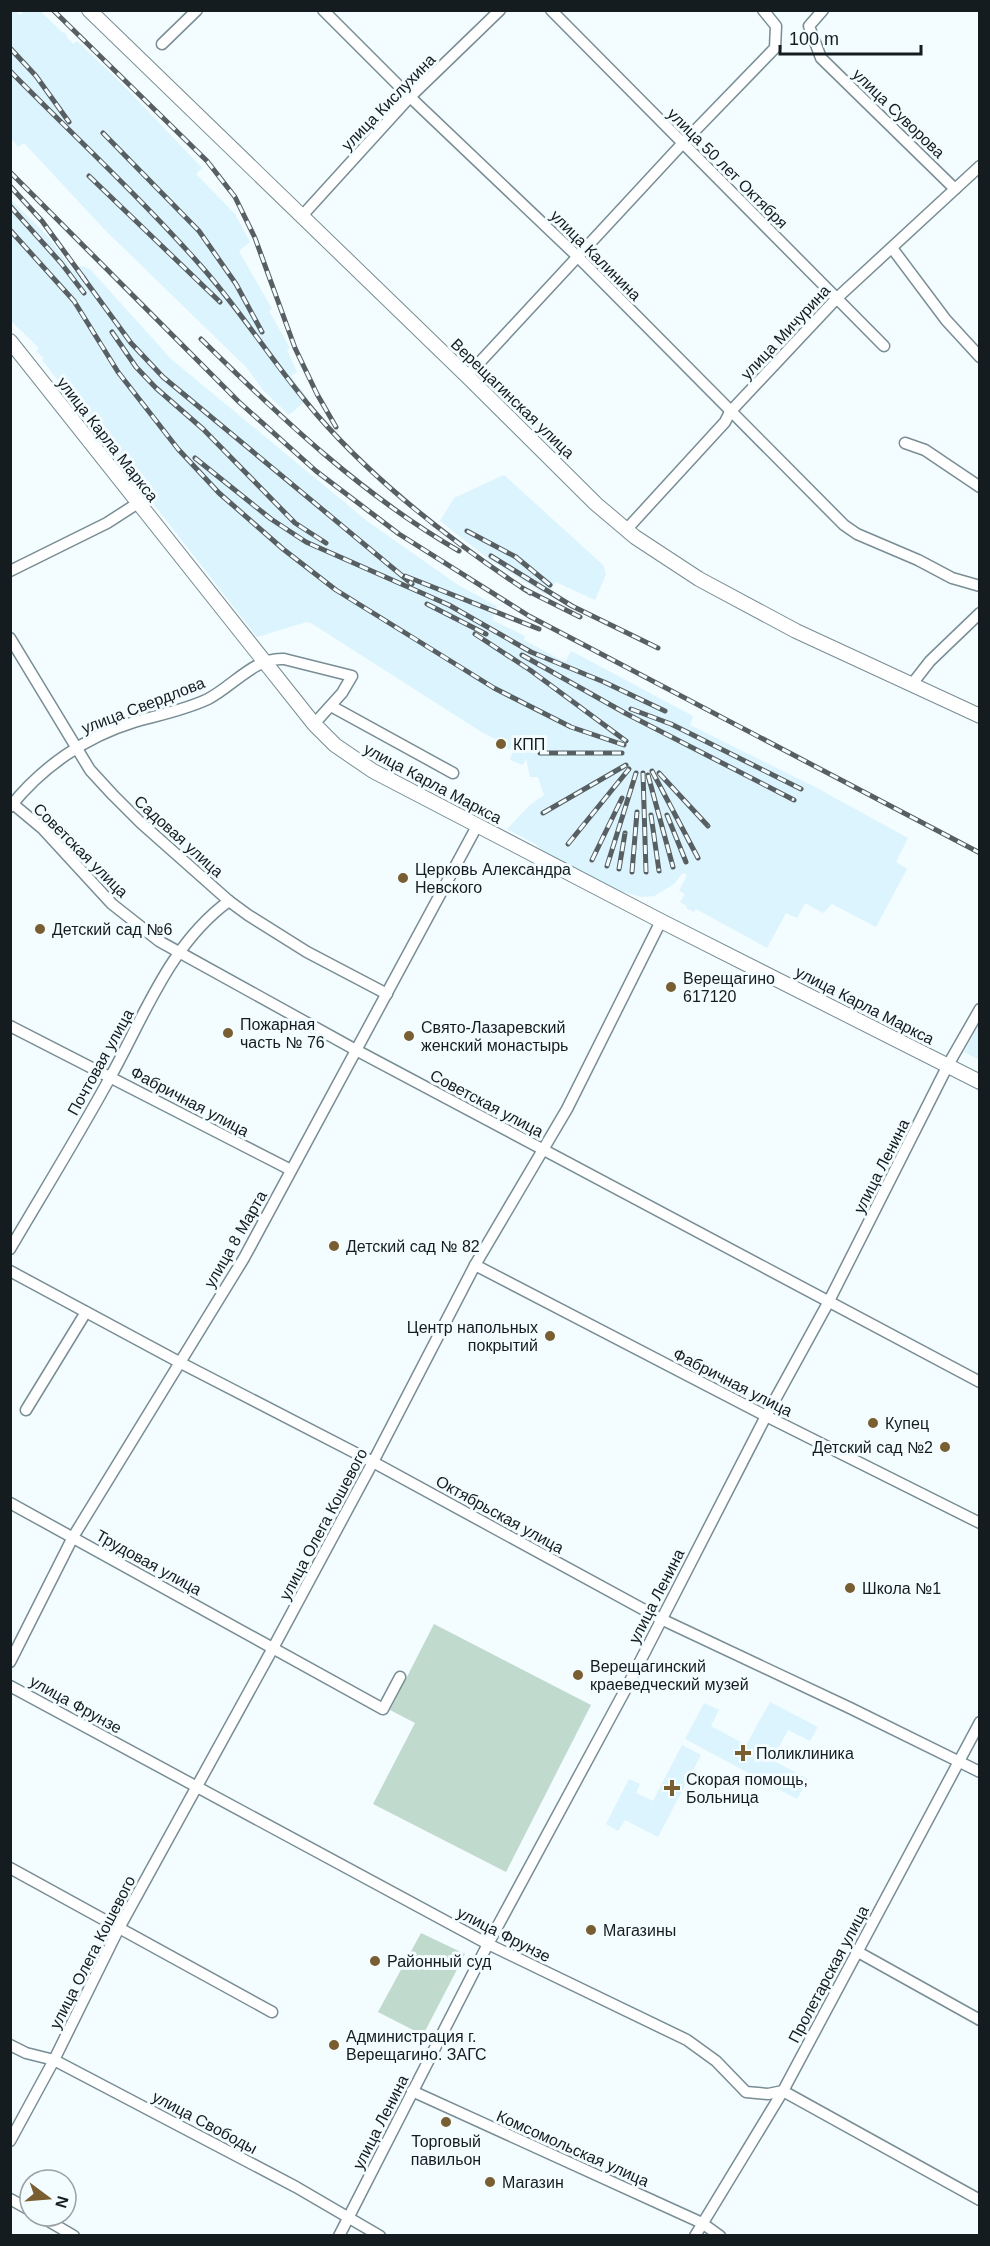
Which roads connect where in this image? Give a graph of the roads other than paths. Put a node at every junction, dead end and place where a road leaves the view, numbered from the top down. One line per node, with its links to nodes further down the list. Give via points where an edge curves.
1 (89, 10): 13 (main road, Верещагинская улица)
2 (197, 10): 8 (street)
3 (323, 10): 9 (street, улица Калинина)
4 (500, 10): 9 (street, улица Кислухина)
5 (551, 10): 10 (street, улица 50 лет Октября)
6 (763, 10): 10 (street, via 776,26 775,48)
7 (823, 10): 12 (street, улица Суворова, via 809,26 821,58)
8 (162, 44)
9 (410, 97): 13 (street, улица Кислухина); 15 (street, улица Калинина)
10 (682, 144): 15 (street); 16 (street, улица 50 лет Октября)
11 (980, 166): 12 (street, улица Мичурина)
12 (955, 189): 14 (street, улица Мичурина)
13 (301, 217): 20 (main road, Верещагинская улица)
14 (892, 248): 16 (street, улица Мичурина); 19 (street, via 946,320)
15 (577, 256): 20 (street); 21 (street, улица Калинина)
16 (837, 298): 18 (street, улица 50 лет Октября); 21 (street, улица Мичурина)
17 (10, 341): 24 (main road, улица Карла Маркса)
18 (884, 346)
19 (980, 357)
20 (466, 376): 25 (main road, Верещагинская улица)
21 (730, 412): 25 (street, улица Мичурина, via 726,422); 27 (street, улица Калинина, via 844,525 952,579)
22 (905, 443): 23 (street, via 926,450)
23 (980, 487)
24 (138, 503): 26 (street, via 107,523); 30 (main road, улица Карла Маркса)
25 (626, 530): 31 (main road, Верещагинская улица, via 733,598)
26 (10, 571)
27 (980, 586)
28 (980, 613): 31 (street)
29 (10, 638): 35 (street, Садовая улица)
30 (264, 661): 32 (street, via 284,659 352,676); 34 (main road, улица Карла Маркса); 35 (street, улица Свердлова, via 210,698 106,732)
31 (912, 684): 33 (main road, Верещагинская улица)
32 (331, 706): 34 (street); 36 (street)
33 (980, 716)
34 (314, 724): 38 (main road, улица Карла Маркса, via 361,764)
35 (76, 747): 37 (street, улица Свердлова); 39 (street, Садовая улица, via 113,795)
36 (453, 773)
37 (12, 806): 41 (street, Советская улица, via 43,829 119,910)
38 (477, 826): 40 (main road, улица Карла Маркса); 42 (street, улица 8 Марта)
39 (229, 901): 41 (street, Почтовая улица); 42 (street, Садовая улица, via 301,948)
40 (661, 921): 46 (main road, улица Карла Маркса); 49 (street, улица Олега Кошевого, via 577,1090)
41 (178, 952): 45 (street, Советская улица); 47 (street, Почтовая улица)
42 (387, 994): 45 (street, улица 8 Марта)
43 (980, 1009): 46 (street, улица Ленина)
44 (10, 1026): 47 (street, Фабричная улица)
45 (356, 1050): 49 (street, Советская улица); 50 (street, улица 8 Марта)
46 (948, 1065): 48 (main road, улица Карла Маркса); 54 (street, улица Ленина)
47 (111, 1076): 50 (street, Фабричная улица); 51 (street, Почтовая улица)
48 (980, 1082)
49 (542, 1149): 52 (street, улица Олега Кошевого); 54 (street, Советская улица)
50 (291, 1170): 56 (street, улица 8 Марта, via 244,1258)
51 (10, 1249)
52 (475, 1265): 59 (street, Фабричная улица); 60 (street, улица Олега Кошевого)
53 (10, 1271): 55 (street, Октябрьская улица)
54 (828, 1303): 57 (street, Советская улица); 59 (street, улица Ленина)
55 (86, 1312): 56 (street, Октябрьская улица); 58 (street)
56 (179, 1362): 60 (street, Октябрьская улица); 63 (street, улица 8 Марта)
57 (980, 1382)
58 (26, 1410)
59 (766, 1416): 62 (street, Фабричная улица); 64 (street, улица Ленина)
60 (373, 1462): 64 (street, Октябрьская улица); 65 (street, улица Олега Кошевого)
61 (10, 1503): 63 (street, Трудовая улица)
62 (980, 1523)
63 (73, 1538): 65 (street, Трудовая улица); 66 (street, улица 8 Марта)
64 (661, 1619): 70 (street, Октябрьская улица); 75 (street, улица Ленина)
65 (273, 1648): 67 (street, Трудовая улица, via 383,1709); 72 (street, улица Олега Кошевого)
66 (10, 1662)
67 (400, 1677)
68 (10, 1686): 72 (street, улица Фрунзе)
69 (980, 1722): 70 (street, Пролетарская улица)
70 (958, 1761): 71 (street, Октябрьская улица); 76 (street, Пролетарская улица)
71 (980, 1772)
72 (196, 1786): 74 (street, улица Олега Кошевого); 75 (street, улица Фрунзе)
73 (10, 1868): 74 (street)
74 (119, 1928): 77 (street); 80 (street, улица Олега Кошевого)
75 (488, 1944): 81 (street, улица Ленина); 82 (street, улица Фрунзе, via 687,2040 716,2061 746,2092)
76 (858, 1952): 78 (street); 82 (street, Пролетарская улица)
77 (272, 2012)
78 (980, 2020)
79 (10, 2045): 80 (street, улица Свободы)
80 (54, 2060): 83 (street, улица Олега Кошевого); 85 (street, улица Свободы)
81 (412, 2091): 85 (street, улица Ленина); 86 (street, Комсомольская улица)
82 (783, 2091): 84 (street); 86 (street, Пролетарская улица)
83 (10, 2141)
84 (980, 2200)
85 (348, 2218): 87 (street, улица Ленина); 88 (street, улица Свободы)
86 (702, 2223): 89 (street, Пролетарская улица); 90 (street, Комсомольская улица)
87 (339, 2235)
88 (380, 2235)
89 (695, 2235)
90 (720, 2235)

